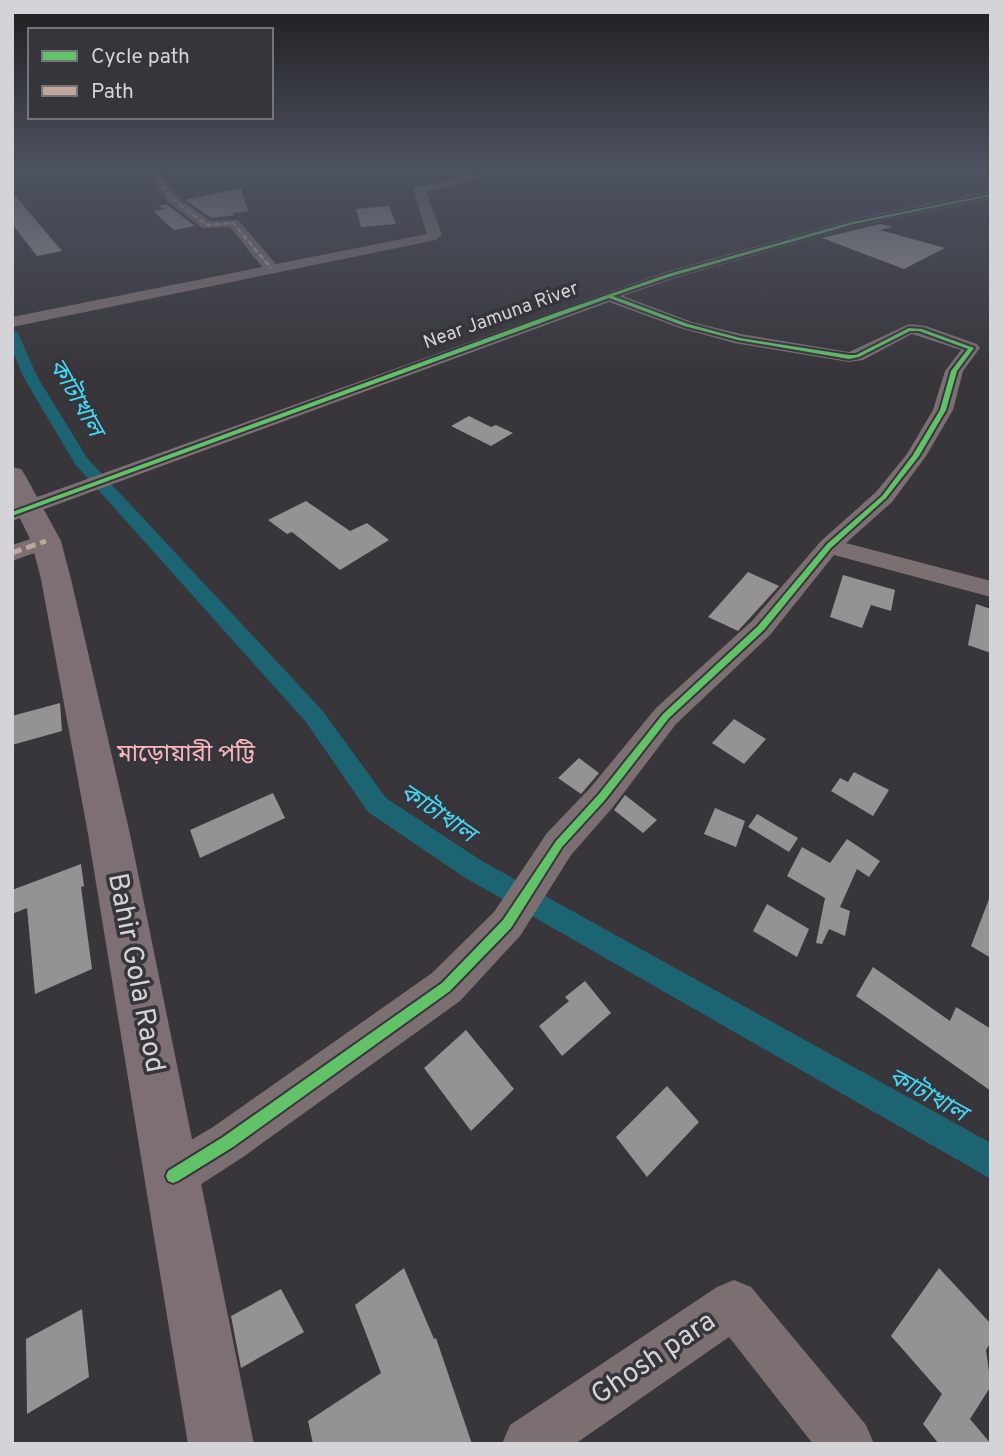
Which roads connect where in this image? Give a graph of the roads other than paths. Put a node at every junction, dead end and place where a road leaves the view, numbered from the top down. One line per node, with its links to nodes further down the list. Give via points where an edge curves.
1 (246, 238): 4 (street)
2 (428, 238): 4 (street)
3 (800, 238): 5 (street, Near Jamuna River)
4 (271, 268): 6 (street)
5 (608, 296): 7 (street, Near Jamuna River, via 192,447); 8 (street, via 740,339 849,357 909,329 971,347 954,371 943,410 916,456 884,497)
6 (12, 322)
7 (27, 515): 10 (main road, Bahir Gola Raod, via 85,716)
8 (829, 546): 9 (street); 10 (street, via 761,628 666,716 559,844 507,924 446,987)
9 (991, 589)
10 (173, 1176): 11 (main road, Bahir Gola Raod)
11 (221, 1444)
12 (529, 1444): 13 (street, Ghosh para, via 734,1304)
13 (847, 1444)

